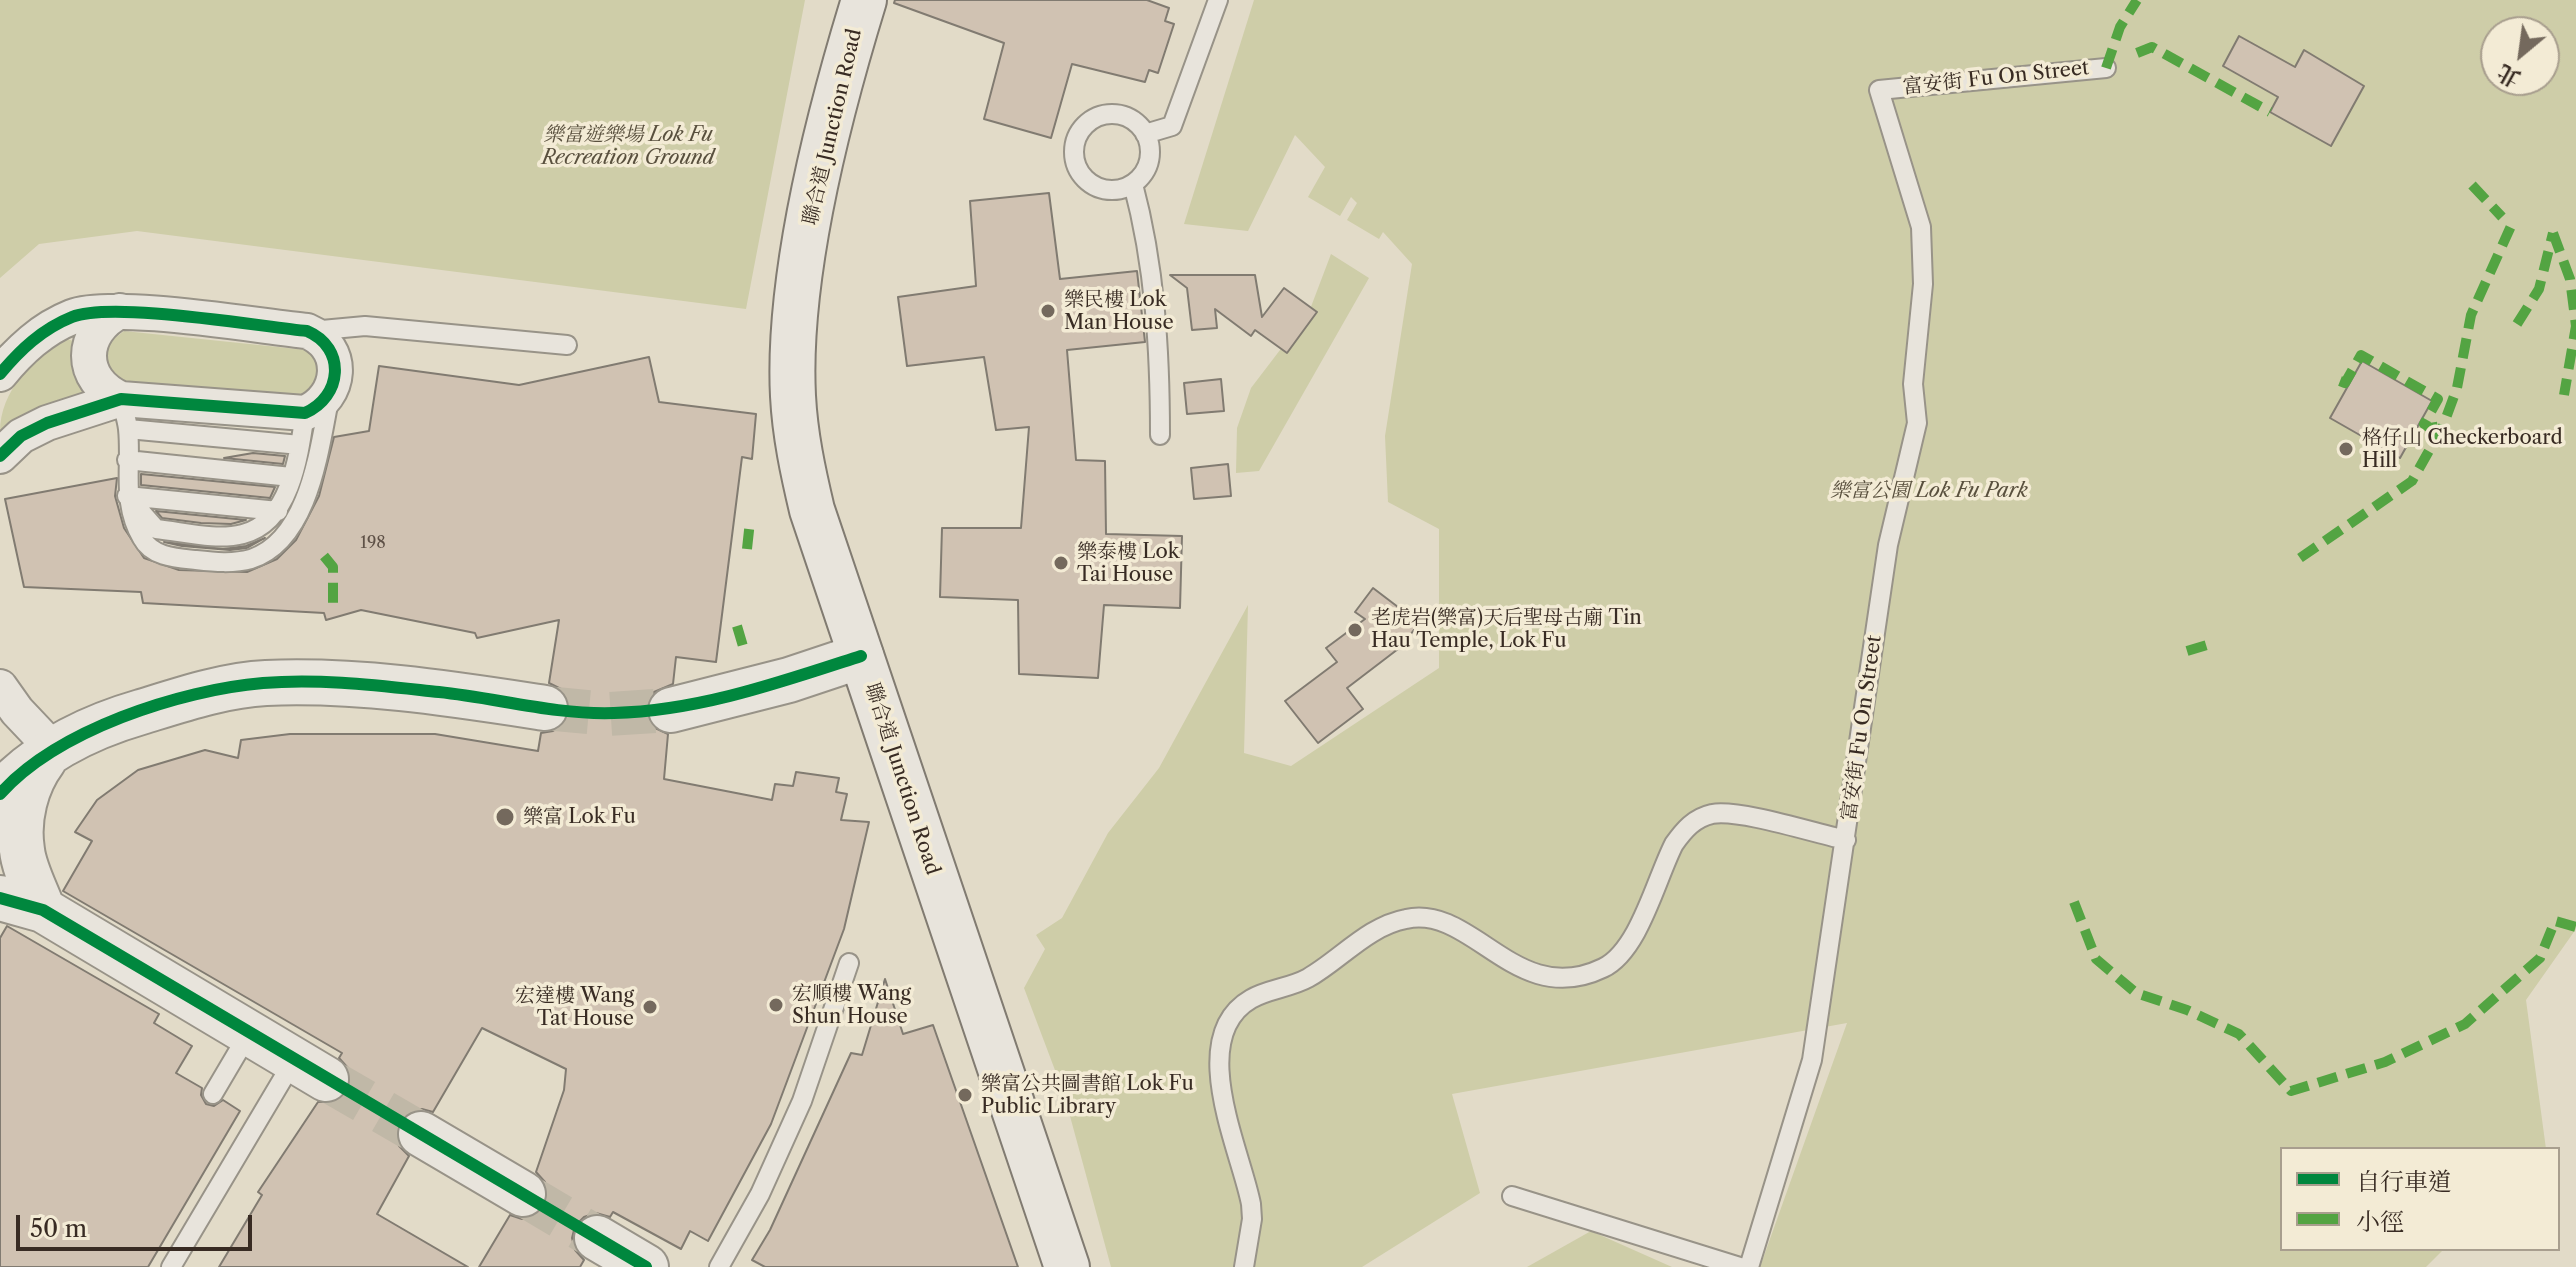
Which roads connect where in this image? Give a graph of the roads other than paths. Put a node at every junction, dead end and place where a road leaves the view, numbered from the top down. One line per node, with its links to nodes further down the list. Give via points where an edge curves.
1 (864, 0): 18 (street, 聯合道 Junction Road, via 823,162 793,342 798,449 812,510)
2 (1218, 0): 4 (lane, via 1172,126)
3 (2106, 68): 24 (lane, 富安街 Fu On Street, via 1879,90 1921,227 1923,284 1913,384 1917,423 1892,524)
4 (1145, 134): 5 (lane, via 1147,167); 5 (lane, via 1138,123 1114,114 1089,121 1075,142 1077,167 1095,186 1121,189)
5 (1133, 184): 12 (lane, via 1144,223 1159,335)
6 (120, 311): 7 (street); 9 (street, via 75,316 46,330); 10 (street, via 94,331 87,352 99,385)
7 (307, 331): 8 (lane, via 365,326); 11 (street, via 324,341 336,367)
8 (567, 345)
9 (0, 374)
10 (124, 414): 11 (street); 13 (street, via 47,423 21,436); 14 (lane)
11 (312, 417): 15 (lane); 16 (lane, via 303,504 287,532 253,558 225,563 164,557 142,540)
12 (1160, 435)
13 (0, 456)
14 (127, 460): 15 (lane); 16 (lane)
15 (291, 477): 17 (lane)
16 (127, 496): 17 (lane); 17 (lane, via 156,529 220,537 246,533)
17 (278, 511)
18 (861, 656): 21 (street); 36 (street, 聯合道 Junction Road)
19 (0, 687): 22 (street)
20 (545, 708): 22 (street, via 442,692 263,683 189,697 108,722)
21 (671, 710)
22 (53, 749): 23 (street); 26 (street, via 31,777 24,805 22,850)
23 (0, 794)
24 (1846, 840): 37 (lane, 富安街 Fu On Street, via 1726,813 1702,817 1674,844 1624,952 1589,973 1563,976 1523,970 1452,925 1416,917 1375,932 1304,980 1252,998 1229,1024 1220,1064 1225,1115 1251,1204); 39 (lane, via 1812,1060)
25 (0, 898): 26 (street)
26 (43, 910): 28 (street)
27 (849, 963): 35 (lane, via 802,1101 760,1194)
28 (249, 1033): 29 (street); 30 (lane)
29 (310, 1069): 34 (lane)
30 (213, 1094)
31 (421, 1134): 32 (street)
32 (523, 1194)
33 (1512, 1196): 38 (lane)
34 (171, 1267)
35 (719, 1267)
36 (1067, 1267)
37 (1244, 1267)
38 (1740, 1267)
39 (1749, 1267)

